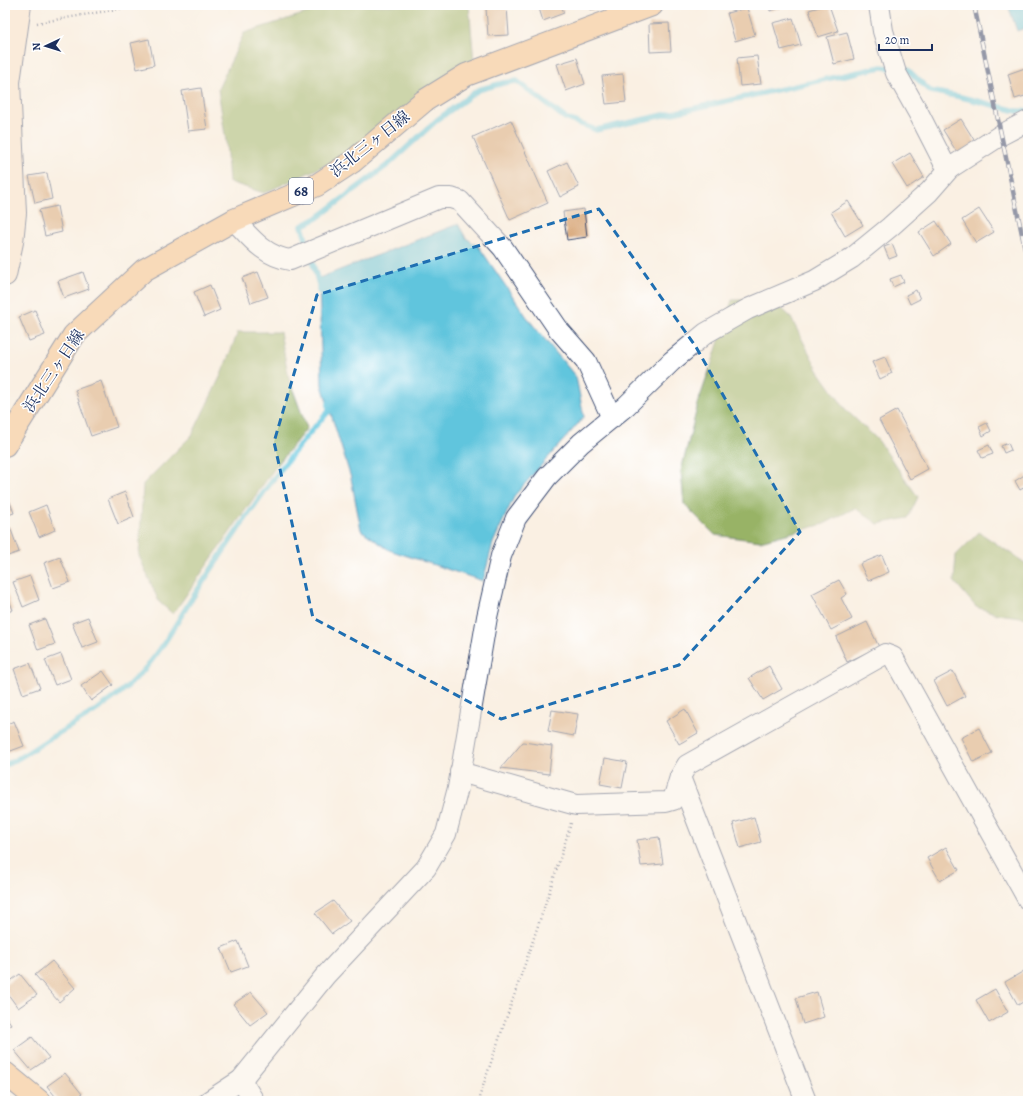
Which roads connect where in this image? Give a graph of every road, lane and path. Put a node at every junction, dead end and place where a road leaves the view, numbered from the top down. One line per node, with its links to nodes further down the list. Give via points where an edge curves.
1 (20, 5): 5 (street)
2 (141, 5): 5 (path)
3 (652, 5): 8 (main road, 浜北三ヶ日線 / 68, via 466,75 424,101 352,162 317,185)
4 (879, 5): 7 (street, via 883,31 893,65 943,161)
5 (16, 26): 9 (street, via 9,97 16,213)
6 (1028, 121): 7 (street)
7 (950, 168): 10 (street, via 929,192 852,258 814,281 748,309 706,333 672,361)
8 (234, 220): 10 (street, via 261,248 279,258 290,260 439,198 460,201 502,248 560,330 586,361); 11 (main road, 浜北三ヶ日線 / 68, via 144,270 74,335)
9 (5, 275)
10 (612, 418): 12 (street, via 581,443 547,477 516,518 501,556 487,617)
11 (5, 445)
12 (460, 772): 14 (street); 17 (street, via 446,834 426,868 325,976)
13 (680, 777): 14 (street, via 673,800 666,802); 15 (street, via 687,765 885,654 893,656); 22 (street)
14 (576, 805): 21 (path, via 556,874)
15 (1028, 900)
16 (5, 1073): 18 (main road)
17 (241, 1080): 19 (street); 20 (street)
18 (39, 1101)
19 (209, 1101)
20 (254, 1101)
21 (478, 1101)
22 (806, 1101)

